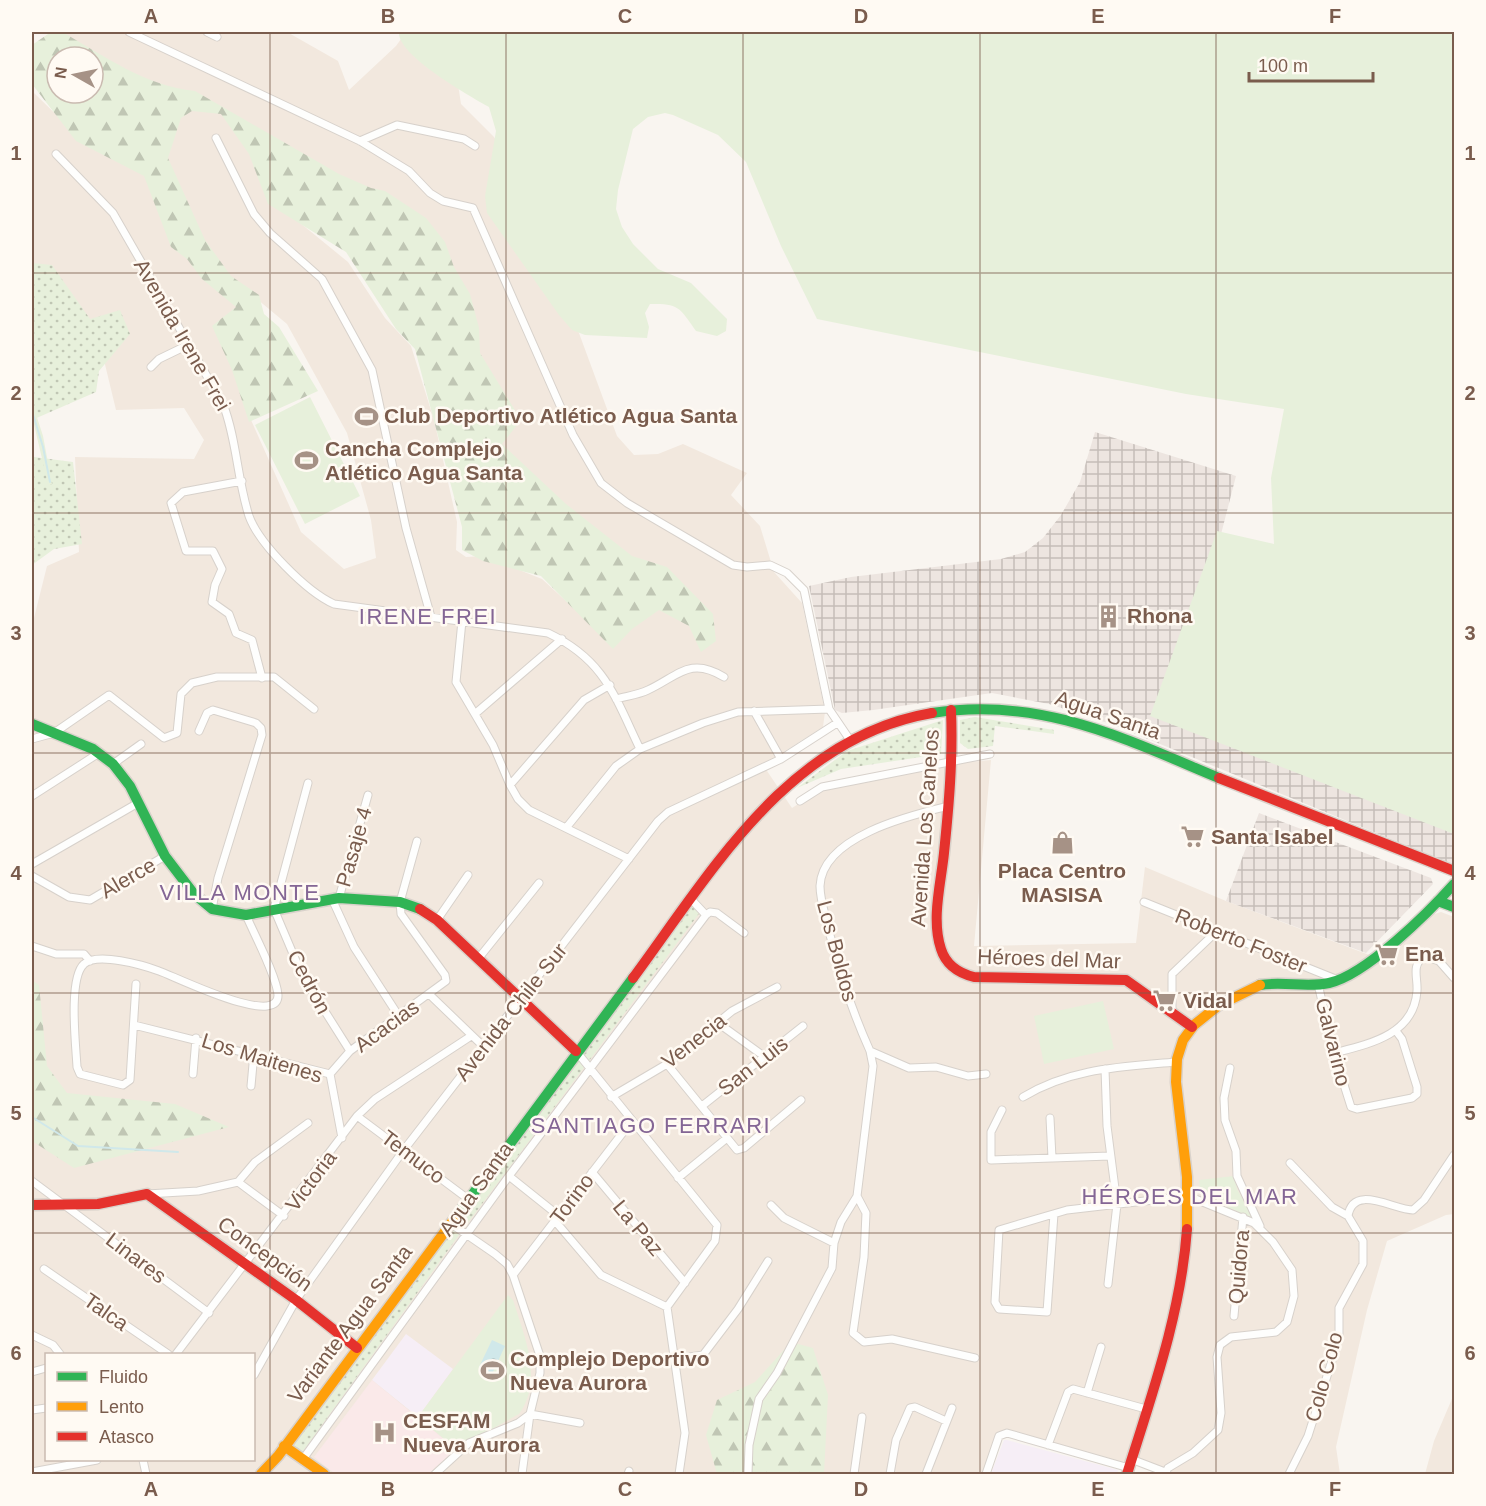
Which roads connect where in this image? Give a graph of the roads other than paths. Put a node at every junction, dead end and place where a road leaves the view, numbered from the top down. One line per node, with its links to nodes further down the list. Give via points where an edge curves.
1 (129, 32): 5 (street)
2 (207, 32): 3 (street)
3 (217, 37)
4 (216, 138): 11 (street, via 254,214 270,234 322,279 372,370 406,528)
5 (360, 141): 6 (street, via 397,125 464,139); 19 (street, via 409,171 443,201 473,208 573,435 601,483 627,503 733,565 770,565 787,573 804,590)
6 (474, 146)
7 (56, 154): 8 (street, Avenida Irene Frei, via 113,213)
8 (188, 345): 9 (street); 10 (street, Avenida Irene Frei, via 223,404)
9 (151, 367)
10 (242, 481): 11 (street, Avenida Irene Frei, via 250,518 260,535 318,597 334,604); 15 (street, via 183,492 171,503 186,550 213,551 222,569 212,602 229,614 236,633 252,640)
11 (431, 617): 12 (street, Avenida Irene Frei)
12 (462, 621): 13 (street, Avenida Irene Frei, via 548,633); 22 (street, via 456,682)
13 (561, 639): 16 (street, Avenida Irene Frei, via 588,658); 22 (street)
14 (724, 677): 17 (street, via 705,668 686,669 650,689)
15 (262, 678): 18 (street, via 274,677); 26 (street, via 217,677 192,683 181,694 177,733 165,738 109,695)
16 (610, 685): 17 (street, Avenida Irene Frei); 37 (street, via 584,700)
17 (616, 699): 30 (street, Avenida Irene Frei)
18 (314, 709)
19 (829, 709): 21 (street); 23 (street)
20 (951, 710): 28 (main road, Agua Santa, via 906,718); 34 (main road, Avenida Los Canelos); 48 (main road, Agua Santa, via 1024,710 1085,724)
21 (754, 711): 30 (street, via 703,723); 33 (street)
22 (476, 713): 37 (street)
23 (837, 723): 28 (street); 33 (street, Avenida Chile Sur)
24 (32, 724): 26 (main road)
25 (199, 731): 59 (street, via 207,713 213,710 256,723 262,735)
26 (54, 734): 27 (street); 31 (main road)
27 (32, 739)
28 (850, 740): 53 (main road, Agua Santa, via 799,772 768,800)
29 (141, 744): 35 (street)
30 (640, 749): 43 (street, via 616,766)
31 (99, 753): 35 (main road); 39 (street)
32 (990, 754): 34 (street)
33 (781, 759): 46 (street, Avenida Chile Sur, via 668,812)
34 (953, 760): 40 (street, via 822,787); 42 (main road, Avenida Los Canelos)
35 (113, 764): 41 (main road)
36 (308, 783): 60 (street)
37 (510, 785): 43 (street, via 529,810)
38 (368, 795): 54 (street, Pasaje 4)
39 (32, 796)
40 (800, 801)
41 (138, 803): 45 (main road); 47 (street)
42 (949, 806): 69 (main road, Avenida Los Canelos, via 937,939 943,957); 88 (street, Los Boldos, via 906,817 861,835 832,858 820,884 838,970)
43 (566, 828): 46 (street)
44 (417, 841): 56 (street)
45 (165, 856): 50 (street, Alerce, via 90,900 69,897); 59 (main road, via 194,894)
46 (629, 860): 76 (street, Avenida Chile Sur)
47 (32, 864)
48 (1455, 871)
49 (468, 875): 63 (street)
50 (32, 876)
51 (539, 883): 67 (street)
52 (1455, 884): 55 (main road)
53 (690, 898): 62 (street); 87 (main road, Agua Santa)
54 (336, 899): 56 (main road); 60 (main road); 78 (street, via 358,955)
55 (1438, 900): 58 (main road); 71 (main road, via 1366,964)
56 (400, 902): 63 (main road); 75 (street, Acacias, via 405,921 445,975 446,981)
57 (1144, 902): 64 (street, Roberto Foster)
58 (1455, 907)
59 (212, 909): 61 (main road)
60 (274, 909): 61 (main road); 89 (street, Cedrón, via 302,975)
61 (246, 915): 68 (street, via 278,996 271,1006 212,994 138,964)
62 (706, 915): 65 (street, via 717,913); 97 (street, Agua Santa)
63 (437, 920): 67 (main road)
64 (1217, 931): 71 (street, Roberto Foster); 77 (street, via 1172,974)
65 (744, 933)
66 (32, 946): 68 (street, via 56,954 84,954)
67 (478, 959): 76 (main road)
68 (90, 961): 80 (street, via 79,972 75,999 76,1067 80,1074 128,1084)
69 (962, 975): 77 (main road, Héroes del Mar, via 1126,980)
70 (1455, 978): 83 (street, via 1434,958 1420,959 1415,970 1415,1006)
71 (1338, 980): 73 (main road)
72 (136, 984): 80 (street)
73 (1318, 984): 82 (main road, via 1257,987 1234,997); 91 (street, Galvarino)
74 (777, 987): 79 (street, Venecia)
75 (430, 995): 78 (street, Acacias); 84 (street)
76 (519, 1000): 86 (street, Avenida Chile Sur); 87 (main road)
77 (1172, 1011): 82 (main road, Héroes del Mar)
78 (398, 1015): 89 (street, Acacias)
79 (718, 1023): 92 (street); 94 (street, Venecia)
80 (134, 1025): 85 (street, Los Maitenes)
81 (803, 1026): 92 (street, San Luis)
82 (1192, 1027): 93 (main road, via 1180,1045)
83 (1396, 1031): 91 (street, via 1376,1043); 91 (street, Galvarino, via 1417,1088 1412,1098 1351,1107)
84 (471, 1036): 86 (street); 107 (street, Victoria, via 375,1099)
85 (196, 1038): 90 (street, Los Maitenes); 98 (street)
86 (484, 1047): 113 (street, Avenida Chile Sur)
87 (576, 1051): 97 (street); 126 (main road, Variante Agua Santa)
88 (870, 1051): 100 (street, via 909,1068 936,1067 968,1076); 124 (street, Los Boldos, via 873,1066)
89 (350, 1052): 99 (street, Acacias)
90 (254, 1053): 99 (street, Los Maitenes); 101 (street)
91 (1334, 1053)
92 (765, 1057): 105 (street, San Luis)
93 (1176, 1062): 96 (street); 125 (main road)
94 (667, 1064): 102 (street, Venecia); 105 (street)
95 (1230, 1068): 137 (street, via 1224,1098 1225,1120 1236,1151 1237,1176)
96 (1105, 1069): 103 (street, via 1047,1083); 115 (street)
97 (589, 1070): 102 (street); 119 (street, Agua Santa)
98 (193, 1074)
99 (330, 1074): 111 (street, Los Maitenes)
100 (986, 1074)
101 (251, 1086)
102 (611, 1097): 109 (street)
103 (1023, 1098)
104 (801, 1100): 112 (street, via 744,1148 737,1150)
105 (702, 1106): 112 (street)
106 (1002, 1110): 116 (street, via 991,1132 990,1160)
107 (357, 1116): 111 (street, Victoria); 113 (street, Temuco)
108 (1050, 1118): 116 (street)
109 (631, 1122): 118 (street, Torino); 120 (street)
110 (308, 1123): 122 (street, via 255,1162)
111 (342, 1138): 132 (street, Victoria)
112 (728, 1138): 120 (street)
113 (403, 1150): 126 (street, Temuco); 146 (street, Avenida Chile Sur)
114 (1455, 1155): 133 (street, via 1419,1207 1408,1210 1371,1199 1361,1200 1350,1208)
115 (1110, 1156): 116 (street); 129 (street)
116 (1052, 1158)
117 (1290, 1163): 133 (street, via 1332,1207)
118 (592, 1172): 135 (street, Torino); 144 (street, La Paz)
119 (508, 1176): 135 (street); 138 (street, Agua Santa)
120 (678, 1178): 144 (street, via 717,1225 715,1241)
121 (32, 1181): 127 (street, Linares)
122 (238, 1182): 123 (street, via 198,1191); 132 (street)
123 (147, 1194): 127 (main road, via 98,1204); 141 (main road, Concepción)
124 (857, 1196): 139 (street); 156 (street, via 866,1213 853,1333 864,1342 892,1339)
125 (1188, 1196): 129 (street); 134 (street); 161 (main road, via 1182,1276)
126 (468, 1199): 136 (main road, Variante Agua Santa)
127 (62, 1203): 130 (main road); 148 (street, Linares)
128 (771, 1204): 139 (street, via 784,1218)
129 (1117, 1204): 131 (street); 145 (street)
130 (32, 1205)
131 (1054, 1214): 131 (street, via 1049,1305 1044,1314 996,1307 999,1230)
132 (284, 1216): 141 (street, Victoria)
133 (1348, 1216): 183 (street, Colo Colo, via 1363,1241 1364,1264 1339,1308 1334,1354 1308,1436)
134 (1244, 1217): 137 (street); 149 (street, Quidora)
135 (557, 1218): 143 (street, Torino); 147 (street, via 601,1275)
136 (450, 1223): 138 (street); 152 (main road, Variante Agua Santa)
137 (1261, 1229): 172 (street, via 1292,1270 1294,1296 1287,1322 1276,1332 1231,1337 1220,1346 1218,1430)
138 (468, 1235): 143 (street, via 507,1264); 168 (street, Agua Santa)
139 (834, 1243): 178 (street, via 832,1268 777,1373 759,1399 749,1445)
140 (768, 1261): 157 (street, via 703,1355)
141 (246, 1264): 146 (main road, Concepción); 148 (street, Victoria)
142 (44, 1269): 154 (street, Talca)
143 (513, 1275): 162 (street, via 540,1356 540,1374)
144 (685, 1283): 147 (street)
145 (1108, 1284)
146 (296, 1300): 152 (main road, Concepción); 158 (street, Avenida Chile Sur)
147 (668, 1307): 157 (street)
148 (209, 1313): 155 (street, Victoria)
149 (1234, 1316)
150 (32, 1335): 153 (street, via 53,1345)
151 (1101, 1347): 159 (street)
152 (357, 1348): 167 (main road, Variante Agua Santa)
153 (59, 1353)
154 (167, 1353)
155 (177, 1353)
156 (975, 1358)
157 (676, 1359): 177 (street, via 685,1433)
158 (255, 1373)
159 (1087, 1393): 161 (street); 166 (street, via 1073,1389 1068,1392)
160 (952, 1408): 164 (street)
161 (1146, 1409): 170 (main road)
162 (530, 1414): 165 (street); 175 (street, via 469,1443); 176 (street)
163 (862, 1417): 179 (street)
164 (946, 1421): 180 (street, via 910,1408 896,1440); 181 (street)
165 (580, 1423)
166 (1048, 1445): 170 (street); 182 (street, via 1007,1433 999,1436)
167 (284, 1446): 168 (main road); 173 (main road, Variante Agua Santa)
168 (303, 1459): 174 (main road)
169 (92, 1461): 171 (street)
170 (1129, 1467): 172 (street)
171 (32, 1472)
172 (1165, 1473)
173 (261, 1474)
174 (324, 1474)
175 (435, 1474)
176 (522, 1474)
177 (679, 1474)
178 (748, 1474)
179 (854, 1474)
180 (890, 1474)
181 (926, 1474)
182 (986, 1474)
183 (1289, 1474)

